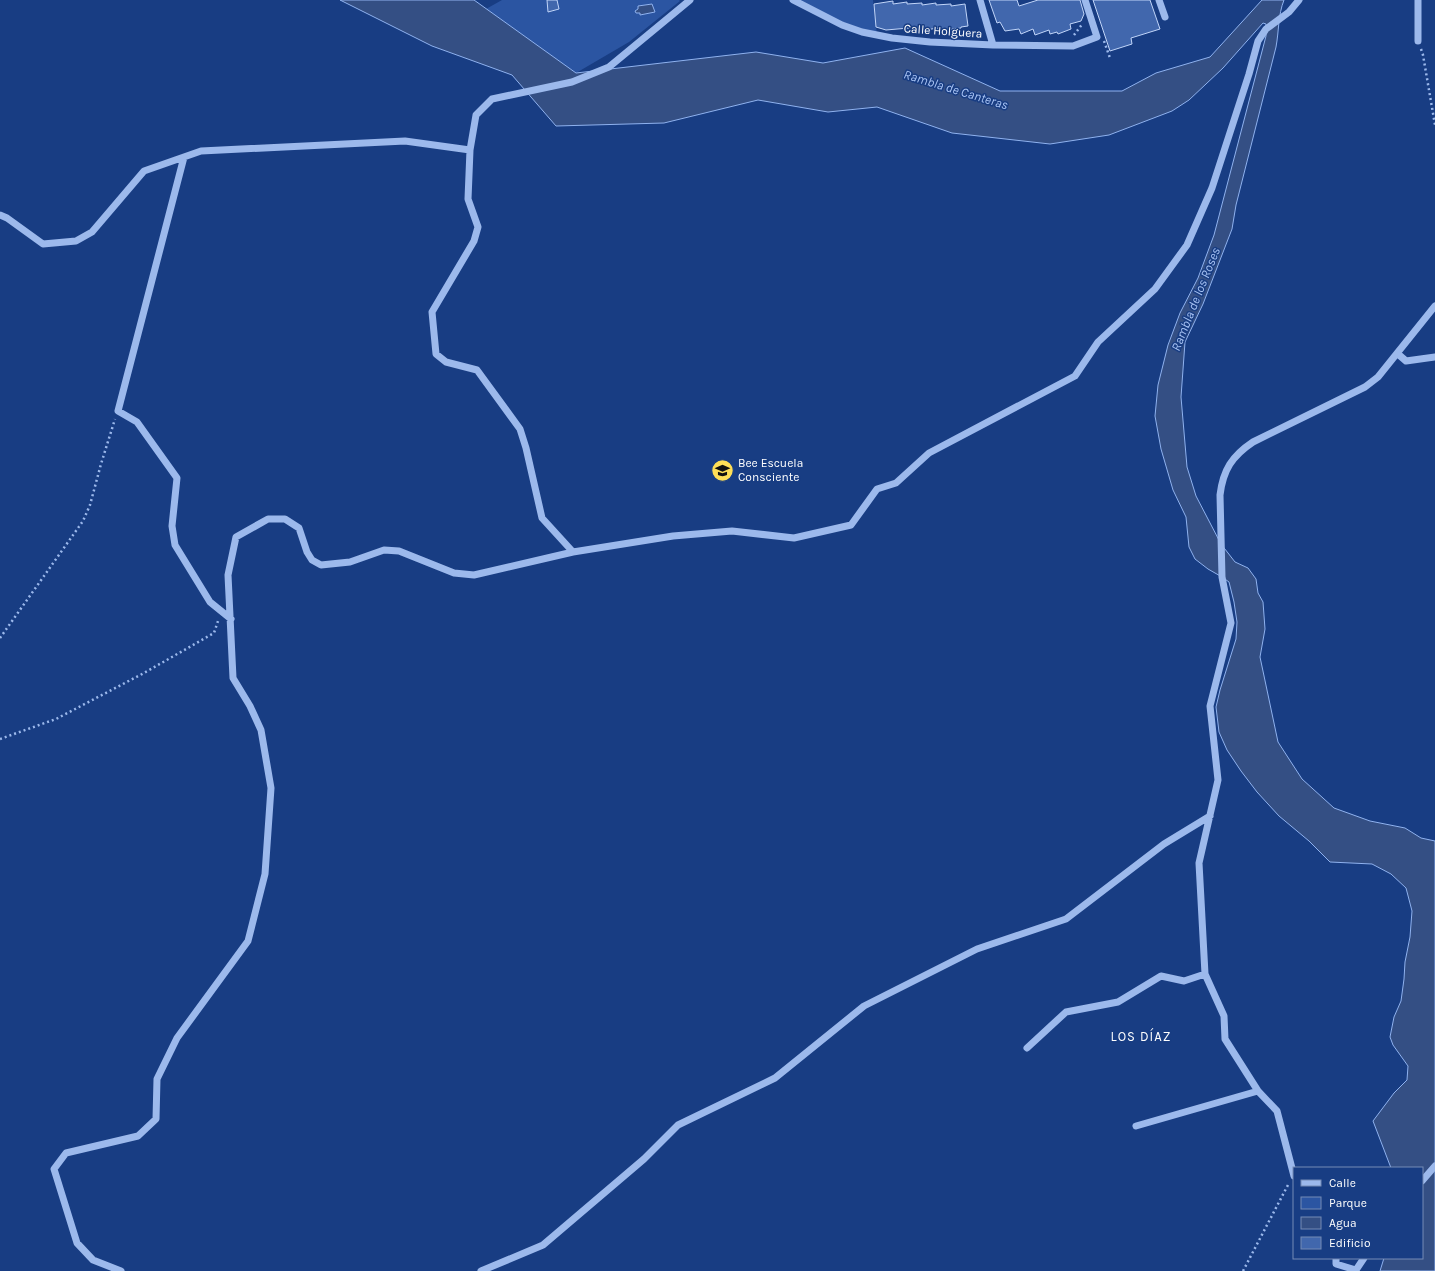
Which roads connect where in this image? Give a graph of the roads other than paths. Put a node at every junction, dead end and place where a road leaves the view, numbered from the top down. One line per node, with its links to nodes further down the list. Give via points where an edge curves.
1 (690, 0): 11 (street, via 609,67 572,82 492,99 476,114)
2 (793, 0): 10 (street, Calle Holguera, via 842,25 870,34 930,42)
3 (980, 0): 10 (street)
4 (1084, 0): 10 (street, Calle Holguera, via 1097,38 1073,46)
5 (1160, 0): 8 (street)
6 (1299, 0): 17 (street, via 1289,12 1266,29 1258,41 1212,188 1187,245 1154,289 1098,342 1075,376 929,453 896,482 877,490 851,525 794,538 732,531 673,536)
7 (1418, 0): 9 (street)
8 (1165, 17)
9 (1418, 41)
10 (993, 45)
11 (470, 150): 12 (street, via 405,142 201,151); 17 (street, via 468,199 478,227 474,241 432,312 436,354 446,362 477,370 520,429 542,518)
12 (184, 157): 13 (street, via 144,170 92,232 76,241 43,244); 18 (street, via 118,411 137,422 177,478 172,526 175,546 210,602)
13 (0, 215)
14 (1435, 306): 15 (street)
15 (1398, 354): 16 (street, via 1406,360); 19 (street, via 1378,377 1365,387 1241,450 1224,475 1221,488 1220,544 1222,577 1231,623 1210,706 1218,780)
16 (1435, 357)
17 (573, 552): 18 (street, via 474,575 454,574 399,551 384,550 350,562 321,565 312,560 307,552 299,528 285,519 268,519 236,537 228,575)
18 (231, 619): 29 (street, via 233,678 261,730 271,788 265,874 248,941 177,1038 157,1079 156,1119 138,1136 66,1153 54,1169 77,1243 93,1260)
19 (1210, 816): 20 (street, via 1199,863); 30 (street, via 1164,844 1066,919 977,949 864,1006 775,1078 678,1125 644,1159 543,1245)
20 (1205, 974): 21 (street, via 1184,981 1161,976 1118,1002 1066,1012); 22 (street, via 1224,1016 1225,1039)
21 (1027, 1048)
22 (1258, 1091): 23 (street); 25 (street, via 1277,1111)
23 (1136, 1126)
24 (1435, 1166): 26 (street)
25 (1293, 1171)
26 (1423, 1180)
27 (1336, 1259): 28 (street, via 1336,1264 1356,1270)
28 (1363, 1259)
29 (121, 1271)
30 (481, 1271)

